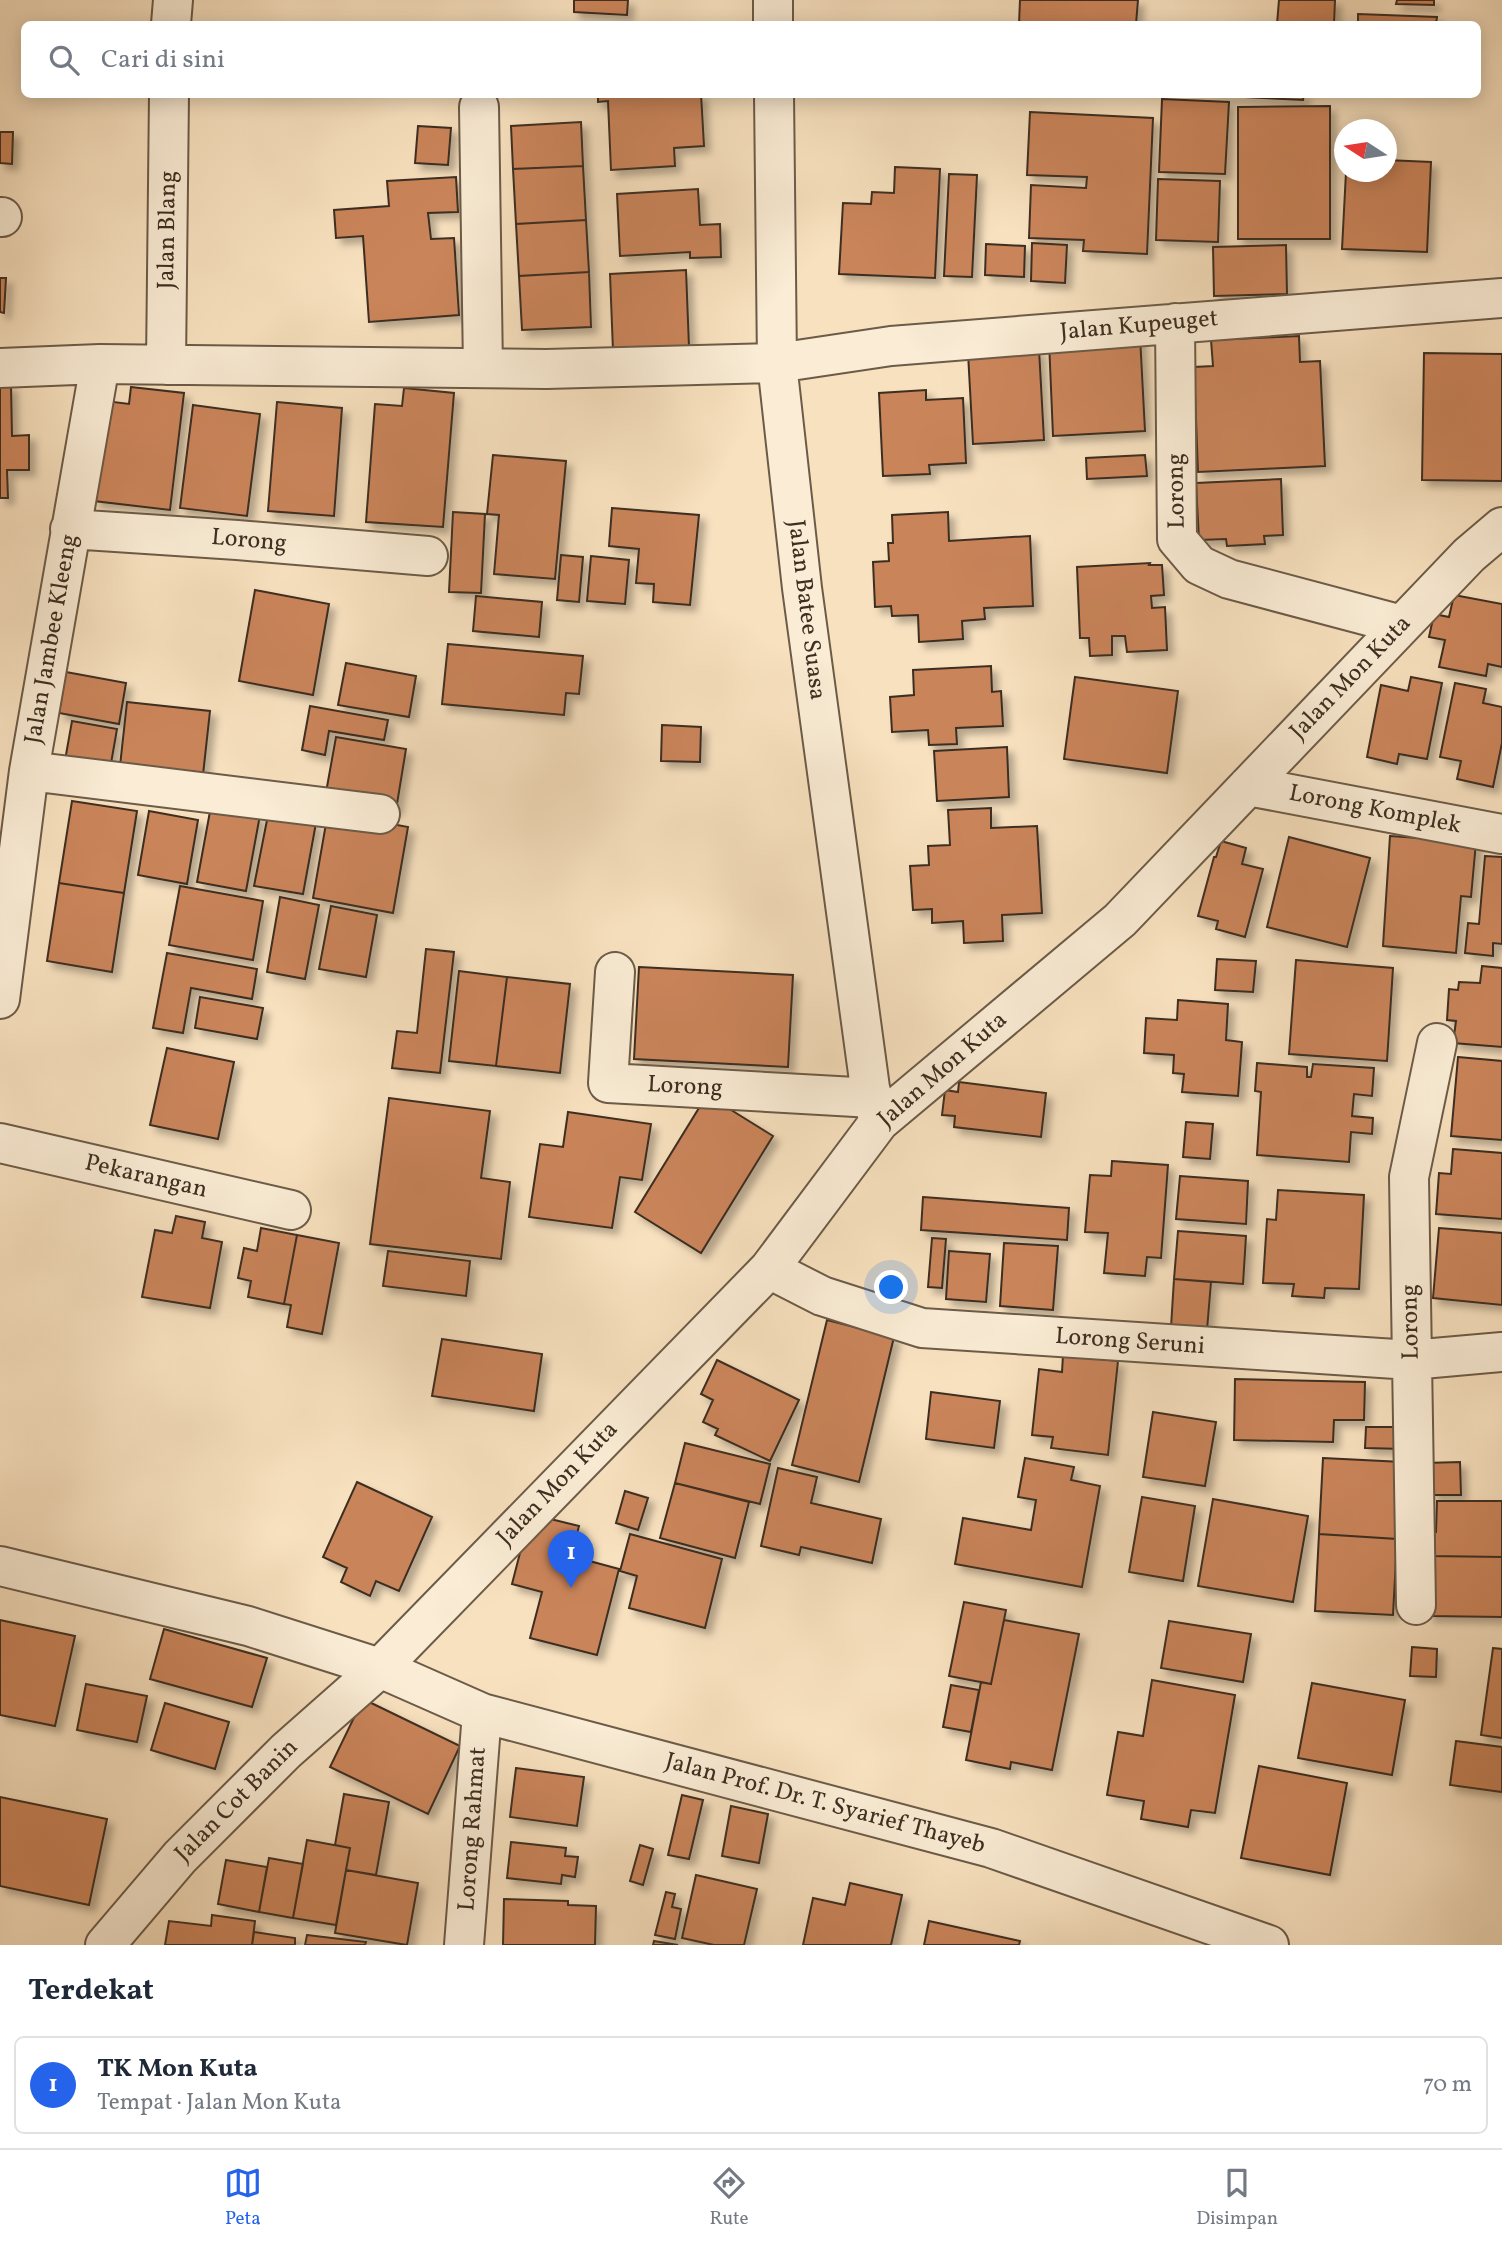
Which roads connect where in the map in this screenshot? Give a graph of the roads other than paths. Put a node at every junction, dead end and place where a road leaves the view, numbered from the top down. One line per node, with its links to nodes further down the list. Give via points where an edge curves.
1 (173, 0): 3 (street)
2 (773, 0): 4 (street)
3 (171, 21)
4 (773, 21)
5 (169, 98): 12 (street, Jalan Blang)
6 (774, 98): 10 (street, Jalan Batee Suasa)
7 (479, 107): 14 (street)
8 (1502, 298): 9 (street, Jalan Kupeuget)
9 (1175, 323): 10 (street, Jalan Kupeuget, via 891,346); 18 (street, Lorong, via 1177,539 1199,565 1229,579)
10 (777, 363): 14 (street, Jalan Kupeuget); 27 (street, Jalan Batee Suasa, via 804,602)
11 (100, 364): 12 (street, Jalan Kupeuget); 13 (street, Jalan Kupeuget); 16 (street, Jalan Jambee Kleeng)
12 (166, 365): 14 (street, Jalan Kupeuget)
13 (0, 368)
14 (483, 369)
15 (1502, 527): 18 (street, Jalan Mon Kuta)
16 (70, 530): 17 (street, Lorong); 19 (street, Jalan Jambee Kleeng)
17 (428, 556)
18 (1402, 625): 20 (street, Jalan Mon Kuta)
19 (29, 771): 21 (street); 22 (street, Jalan Jambee Kleeng)
20 (1248, 786): 23 (street, Lorong Komplek); 27 (street, Jalan Mon Kuta, via 1121,920)
21 (380, 814)
22 (11, 821): 25 (street, Jalan Jambee Kleeng)
23 (1502, 834)
24 (615, 972): 27 (street, Lorong, via 608,1083)
25 (0, 999)
26 (1437, 1043): 32 (street, Lorong, via 1409,1177)
27 (876, 1110): 30 (street, Jalan Mon Kuta)
28 (0, 1143): 29 (street, Pekarangan)
29 (292, 1210)
30 (769, 1269): 32 (street, Lorong Seruni, via 822,1296 922,1328); 35 (street, Jalan Mon Kuta)
31 (1502, 1352): 32 (street, Lorong Seruni)
32 (1411, 1360): 34 (street, Lorong)
33 (0, 1566): 35 (street, Jalan Prof. Dr. T. Syarief Thayeb, via 238,1623)
34 (1416, 1605)
35 (380, 1668): 36 (street, Jalan Prof. Dr. T. Syarief Thayeb); 37 (street, Jalan Cot Banin, via 286,1751 180,1857)
36 (482, 1713): 38 (street, Lorong Rahmat); 39 (street, Jalan Prof. Dr. T. Syarief Thayeb, via 991,1848)
37 (105, 1945)
38 (464, 1945)
39 (1269, 1945)

